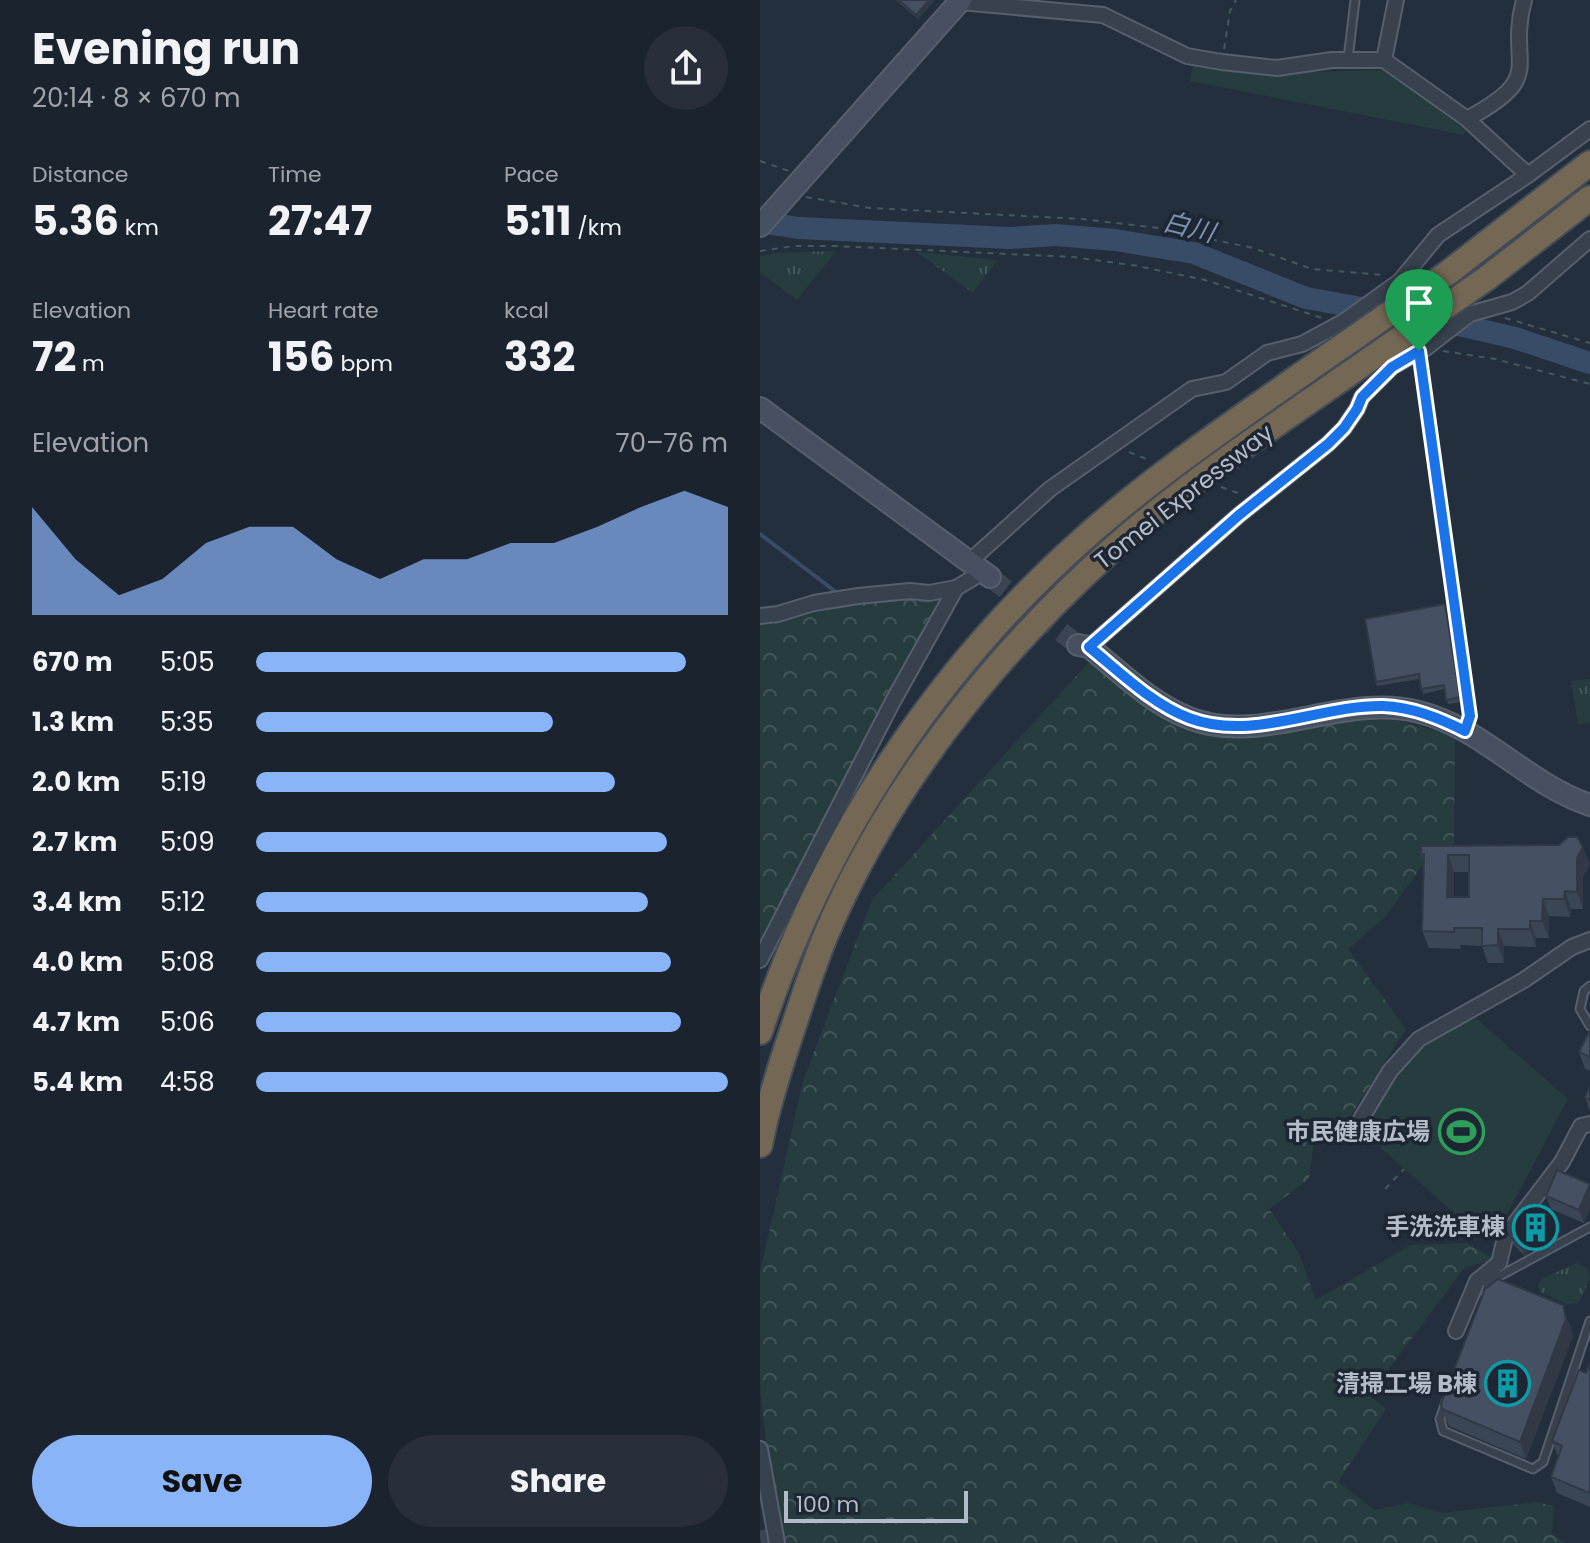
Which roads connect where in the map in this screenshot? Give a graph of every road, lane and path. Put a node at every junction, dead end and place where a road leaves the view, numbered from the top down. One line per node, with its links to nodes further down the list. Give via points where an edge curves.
1 (1236, 0): 8 (path)
2 (1355, 0): 6 (lane)
3 (1396, 0): 7 (street)
4 (1524, 0): 9 (street, via 1521,61 1512,89)
5 (960, 1): 8 (street, via 1103,15 1187,56); 13 (street)
6 (1348, 59): 7 (street); 8 (street, via 1277,68)
7 (1384, 60): 9 (street)
8 (1222, 62)
9 (1467, 119): 14 (street)
10 (1590, 129): 14 (street)
11 (760, 161): 13 (path)
12 (1590, 163): 41 (highway, Tomei Expressway, bridge, via 1449,272 1195,449 1089,534 1025,596 921,717 854,818 802,921)
13 (804, 175): 15 (street)
14 (1528, 175): 20 (street, via 1438,235)
15 (788, 193): 17 (street); 20 (path, via 870,208 1158,228 1239,245 1312,269 1389,275)
16 (1590, 198): 44 (highway, Tomei Expressway, bridge, via 1487,278 1161,509 1028,632 942,736 879,831 826,936 780,1067)
17 (766, 219)
18 (1590, 239): 21 (street, via 1528,293)
19 (760, 251): 22 (path, via 835,246 1090,259 1205,280)
20 (1400, 281): 21 (street); 22 (street)
21 (1476, 312): 23 (path); 24 (street)
22 (1343, 322): 27 (street, via 1302,344 1267,353 1226,382 1192,389)
23 (1590, 343)
24 (1422, 350): 25 (path, via 1495,359); 30 (street, via 1392,367 1328,444); 35 (path, via 1470,716)
25 (1590, 384)
26 (760, 408): 31 (street)
27 (1111, 446): 28 (path); 31 (street, via 1050,489)
28 (1158, 463)
29 (1216, 485): 30 (path)
30 (1257, 500): 34 (street)
31 (981, 571): 32 (street)
32 (956, 588): 33 (street, via 858,596); 38 (street)
33 (760, 616)
34 (1084, 646): 35 (street, via 1192,720 1254,725 1383,706 1422,713)
35 (1465, 731): 36 (street, via 1534,778)
36 (1590, 805)
37 (1590, 940): 42 (street, via 1419,1039 1390,1071)
38 (760, 960)
39 (1590, 986): 40 (lane, via 1580,1009)
40 (1590, 1026)
41 (760, 1032)
42 (1361, 1119)
43 (1590, 1124): 50 (street, via 1581,1126 1562,1162 1510,1230 1499,1263 1477,1281)
44 (760, 1145)
45 (1404, 1169): 46 (path)
46 (1385, 1189)
47 (1590, 1227): 48 (lane, via 1494,1279)
48 (1481, 1304)
49 (1590, 1321): 51 (lane, via 1538,1467 1443,1431 1440,1419)
50 (1456, 1331)
51 (1450, 1390)
52 (760, 1449): 53 (street)
53 (773, 1538)

